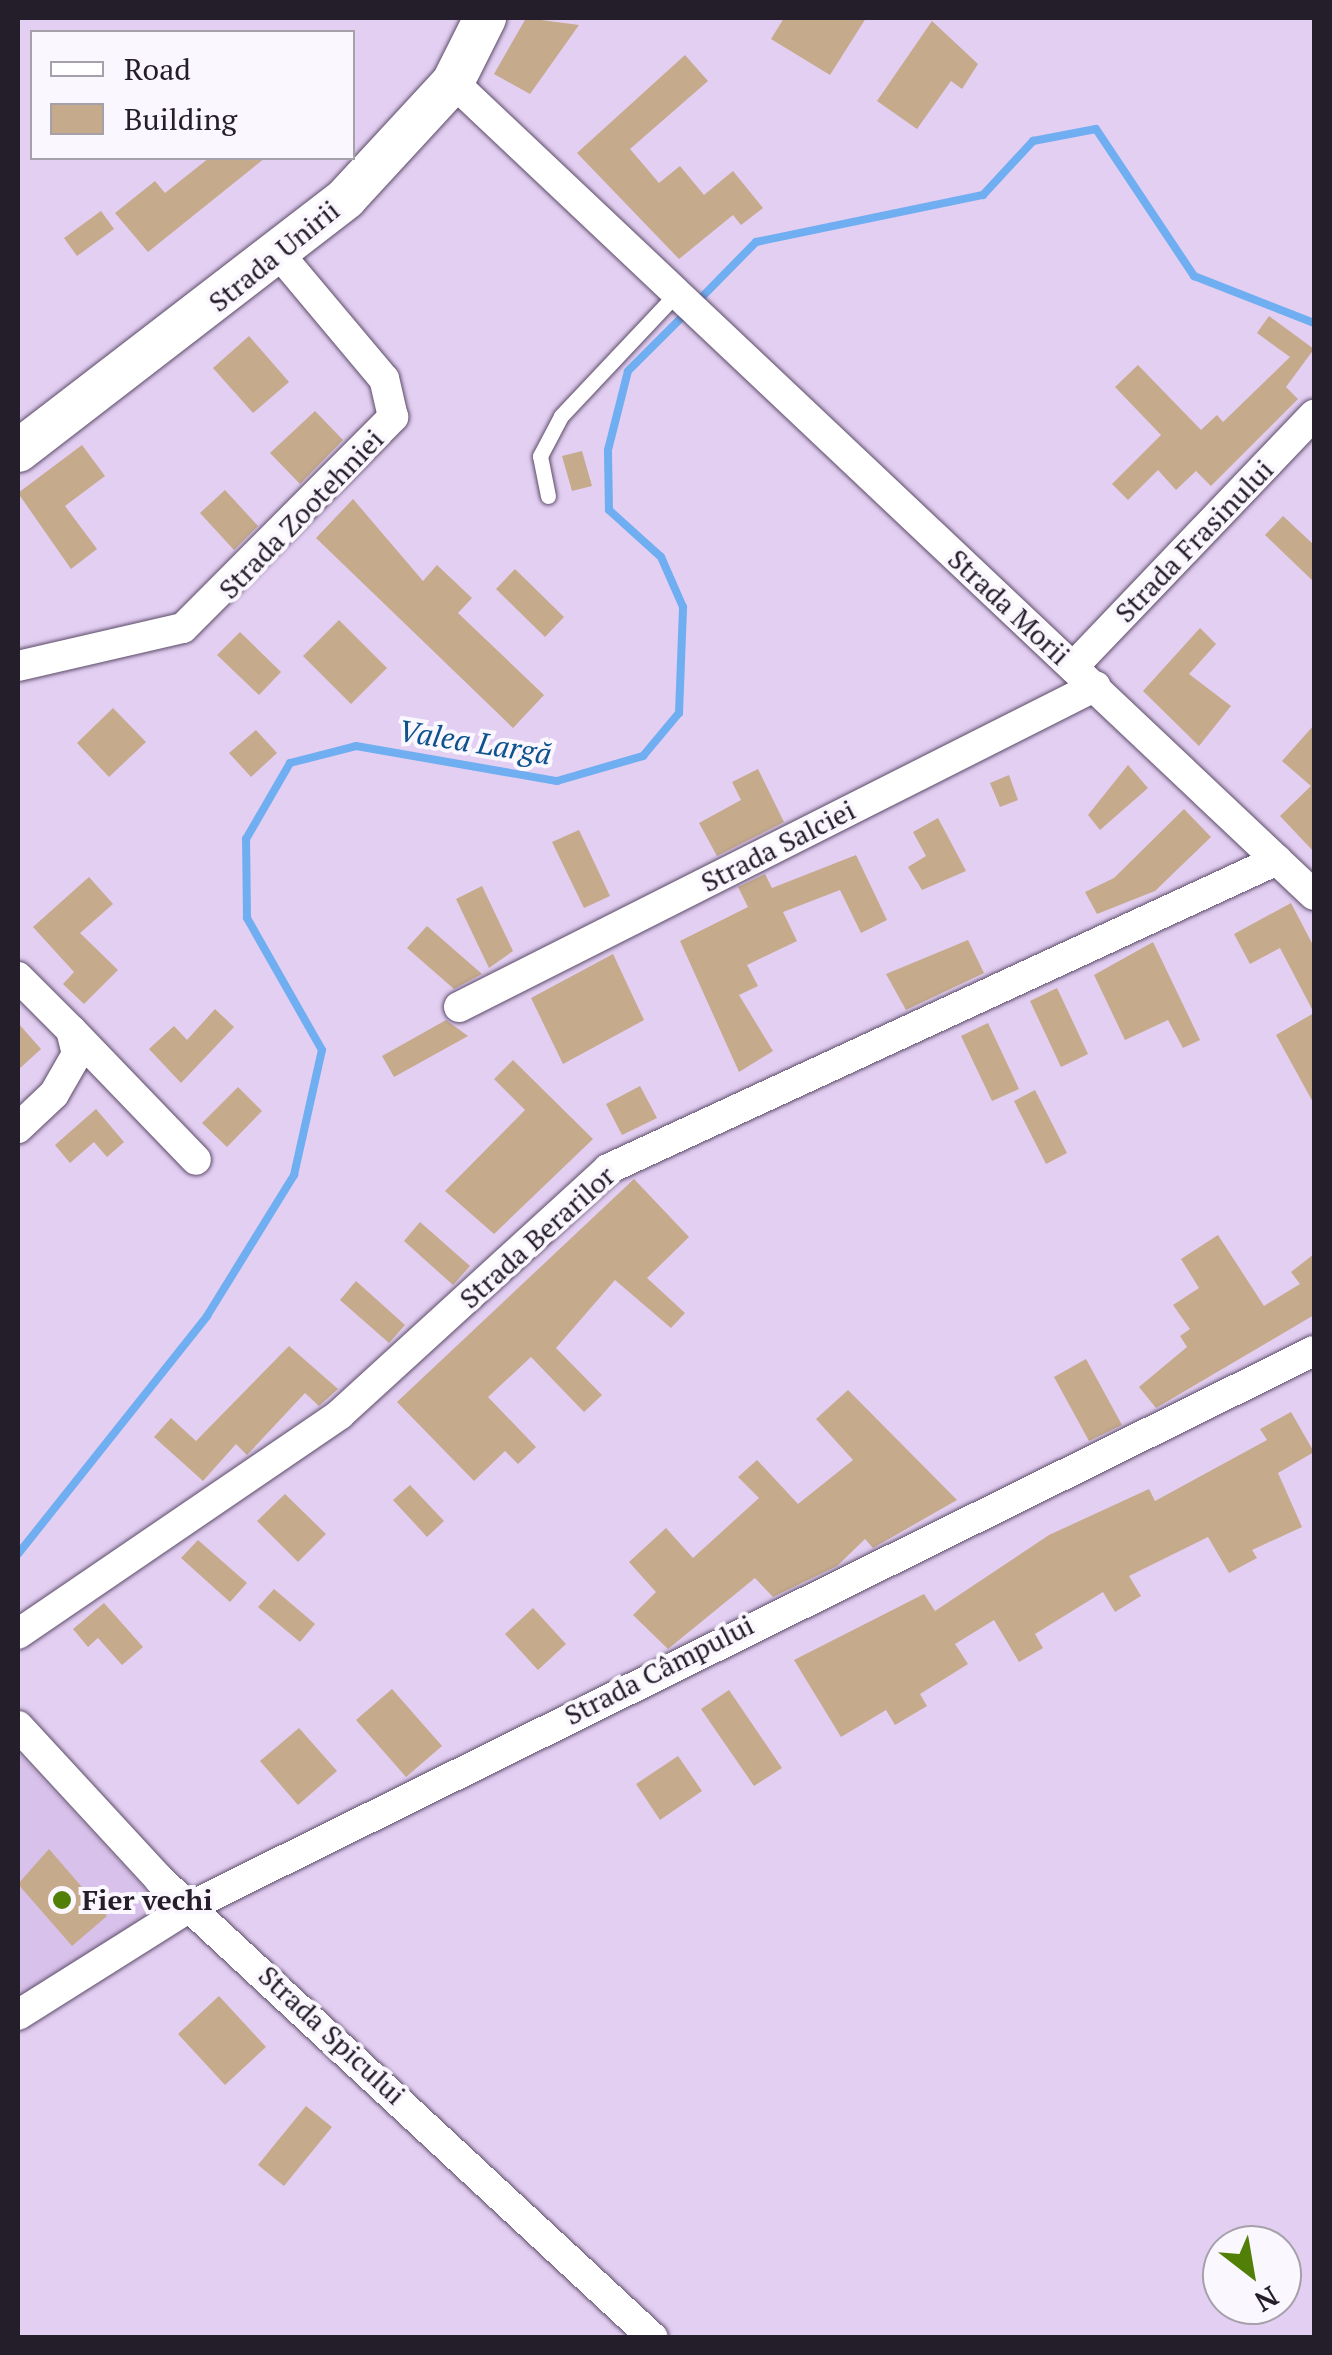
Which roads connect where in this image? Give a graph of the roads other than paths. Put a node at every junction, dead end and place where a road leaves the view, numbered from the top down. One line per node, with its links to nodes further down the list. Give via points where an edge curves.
1 (485, 18): 2 (main road, Strada Unirii)
2 (453, 82): 3 (main road, Strada Unirii); 4 (street, Strada Morii)
3 (280, 255): 6 (main road, Strada Unirii); 8 (street, Strada Zootehniei, via 384,379 392,416 183,628)
4 (687, 305): 7 (lane, via 562,416 540,456); 9 (street, Strada Morii)
5 (1314, 414): 9 (street, Strada Frasinului)
6 (18, 451)
7 (548, 496)
8 (18, 666)
9 (1085, 676): 10 (street, Strada Morii); 13 (street, Strada Salciei)
10 (1277, 860): 11 (street, Strada Morii); 18 (street, Strada Berarilor, via 608,1169 340,1414)
11 (1314, 895)
12 (18, 978): 14 (street)
13 (459, 1007)
14 (71, 1030): 15 (street, via 70,1072); 16 (street)
15 (18, 1128)
16 (196, 1160)
17 (1314, 1352): 20 (street, Strada Câmpului)
18 (18, 1634)
19 (18, 1726): 20 (street, Strada Spicului)
20 (194, 1905): 21 (street, Strada Câmpului); 22 (street, Strada Spicului)
21 (18, 2015)
22 (653, 2338)

